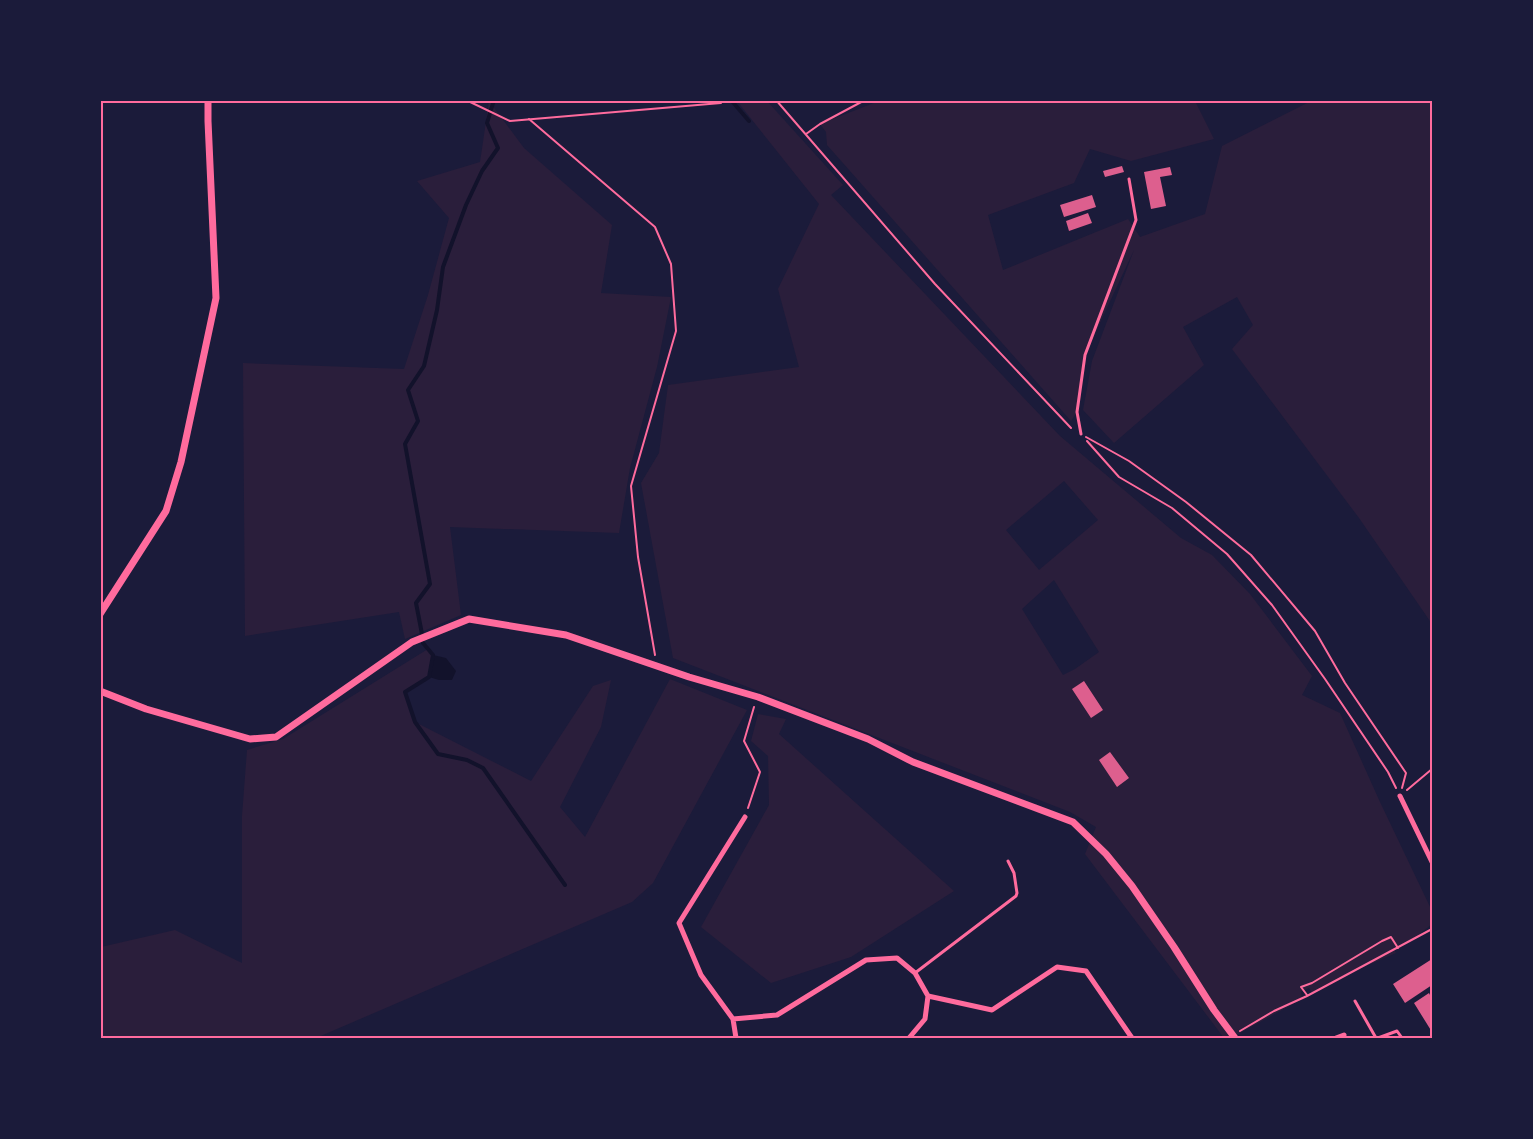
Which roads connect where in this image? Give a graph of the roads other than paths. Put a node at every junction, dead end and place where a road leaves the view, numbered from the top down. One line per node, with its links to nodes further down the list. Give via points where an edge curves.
1 (208, 100): 4 (street, via 216,298 181,462 166,511)
2 (1129, 179): 3 (lane, via 1136,220 1085,355 1077,412)
3 (1081, 434)
4 (100, 614)
5 (100, 691): 15 (street, via 146,709 250,739 276,736 412,642 469,619 566,635 758,698 1074,822 1132,886)
6 (1400, 795): 9 (street)
7 (745, 817): 13 (street, via 679,923 700,975)
8 (1008, 861): 10 (lane, via 1014,873 1016,896)
9 (1432, 862)
10 (915, 973): 11 (street); 13 (street, via 897,958 866,960 777,1015)
11 (928, 996): 17 (street, via 925,1019); 18 (street, via 992,1010 1057,967 1086,971)
12 (1355, 1001): 20 (lane)
13 (733, 1019): 16 (street)
14 (1344, 1035): 19 (street)
15 (1234, 1037)
16 (736, 1038)
17 (909, 1038)
18 (1132, 1038)
19 (1336, 1038)
20 (1377, 1038): 21 (lane, via 1397,1031)
21 (1402, 1038)

